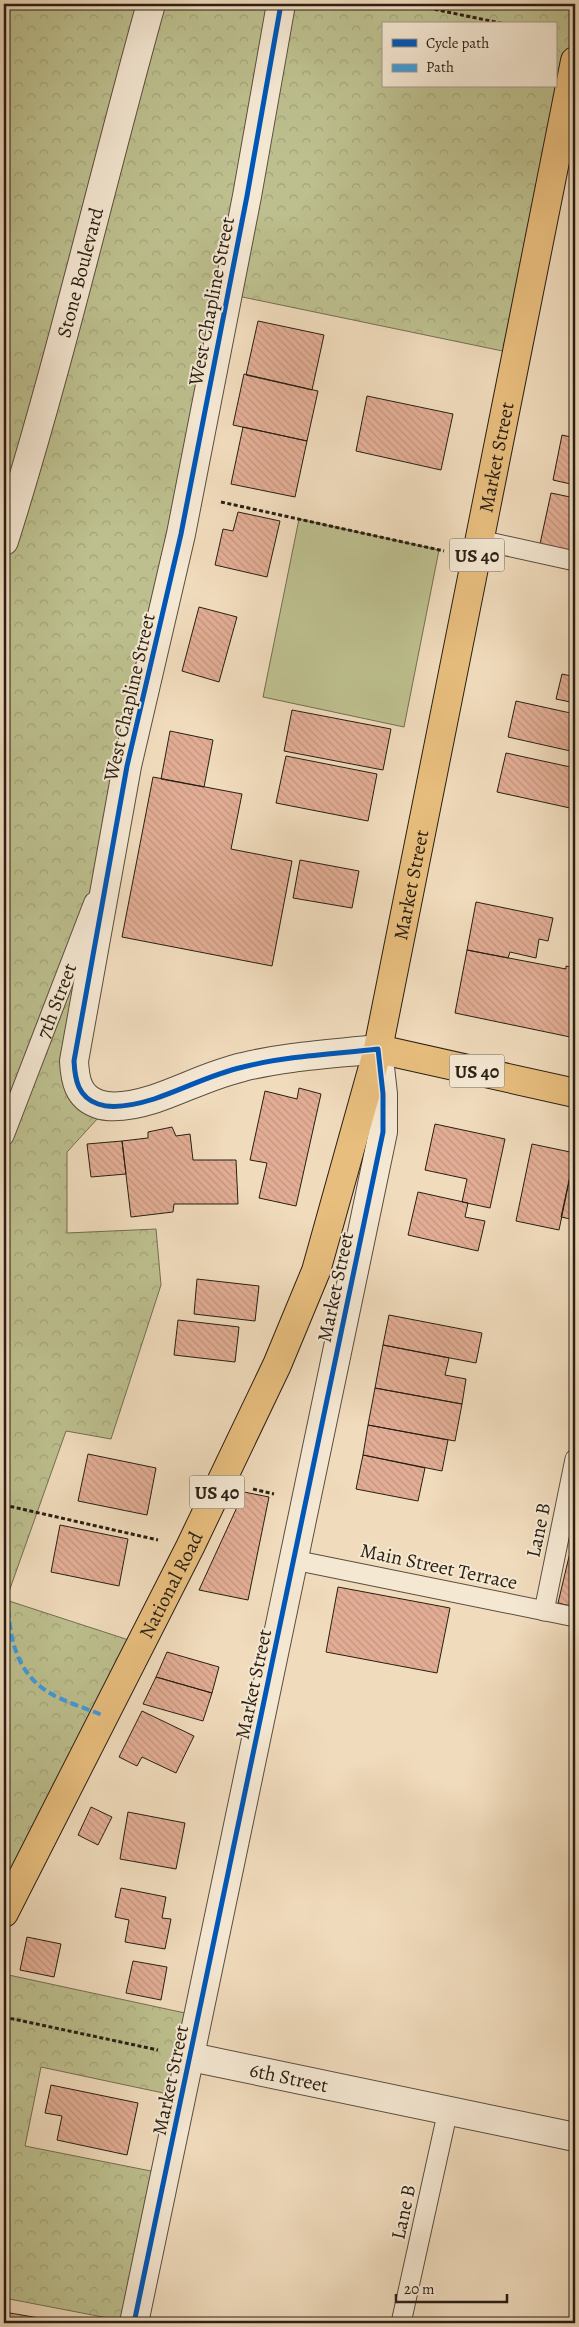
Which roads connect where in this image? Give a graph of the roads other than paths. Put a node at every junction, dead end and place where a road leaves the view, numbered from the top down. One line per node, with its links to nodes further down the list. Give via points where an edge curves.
1 (281, 4): 7 (street, West Chapline Street, via 189,495)
2 (149, 5): 4 (street, Stone Boulevard, via 94,226)
3 (575, 61): 5 (main road, Market Street / US 40)
4 (4, 541)
5 (478, 549): 6 (lane); 8 (main road, Market Street / US 40)
6 (575, 561)
7 (108, 866): 8 (street, West Chapline Street, via 74,1061 74,1079 86,1098 98,1104 129,1105 167,1095 242,1067); 10 (lane, 7th Street)
8 (378, 1049): 9 (main road, US 40); 12 (street, Market Street, via 383,1132); 15 (main road, National Road / US 40, via 316,1271 277,1365 190,1547)
9 (575, 1093)
10 (4, 1136)
11 (575, 1459): 13 (lane, Lane B)
12 (294, 1560): 13 (lane, Main Street Terrace); 16 (street, Market Street)
13 (544, 1610): 14 (lane, Main Street Terrace)
14 (575, 1617)
15 (4, 1913)
16 (190, 2057): 17 (street, 6th Street); 19 (street, Market Street)
17 (448, 2110): 18 (street, 6th Street); 20 (lane, Lane B)
18 (575, 2137)
19 (134, 2323)
20 (402, 2323)

